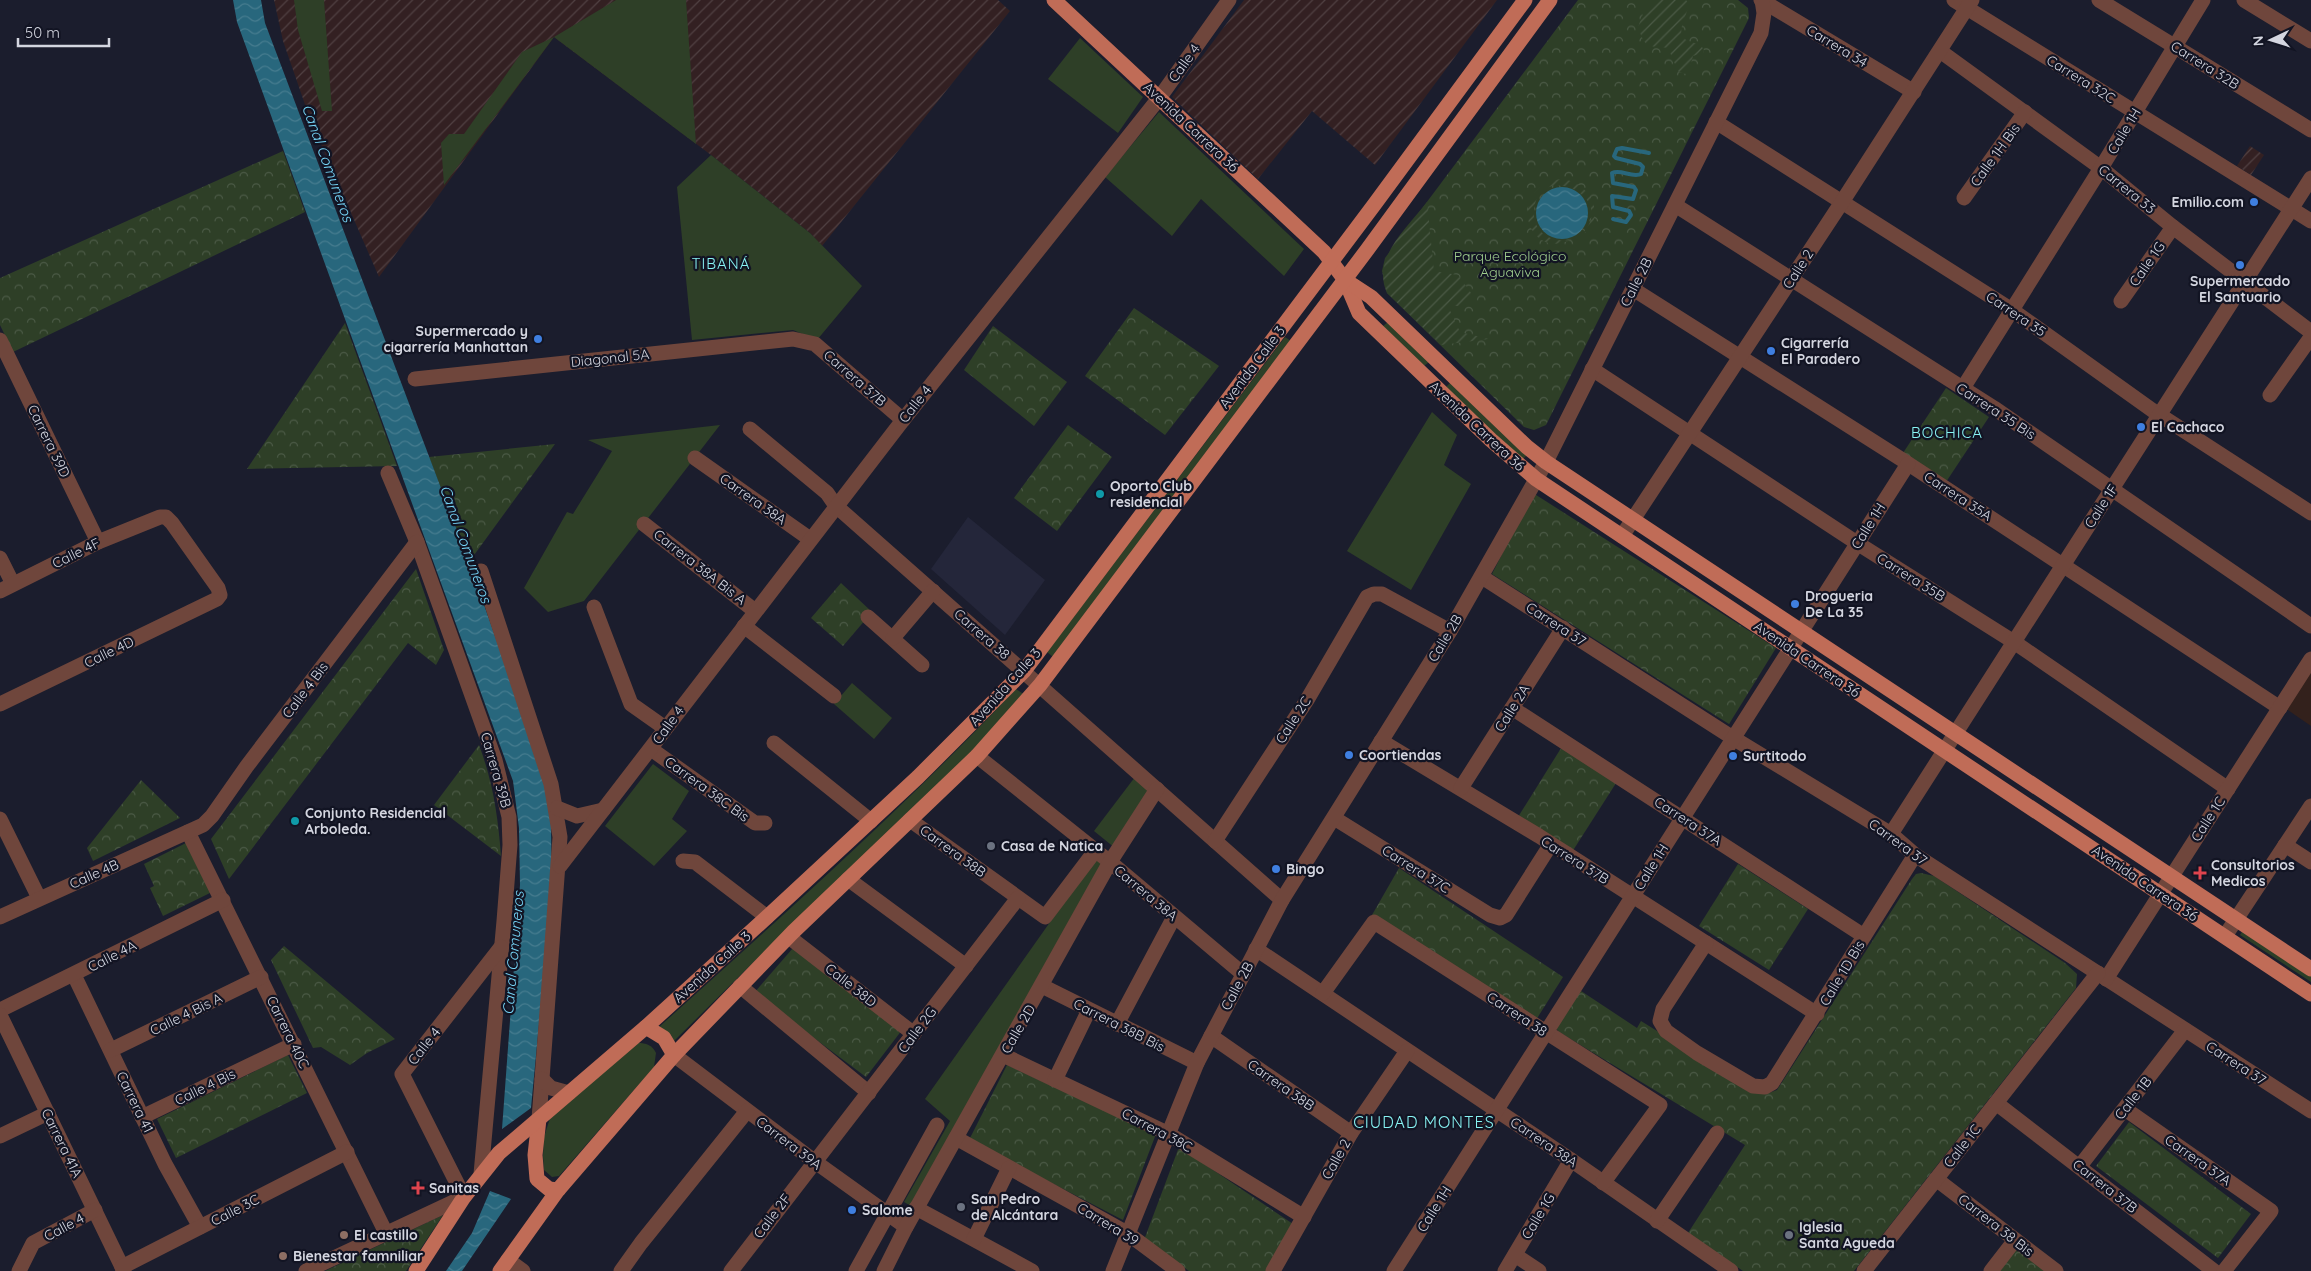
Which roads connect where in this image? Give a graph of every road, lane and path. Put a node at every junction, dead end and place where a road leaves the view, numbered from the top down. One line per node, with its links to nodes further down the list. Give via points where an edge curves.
1 (1054, 0): 16 (main road, Avenida Carrera 36)
2 (1229, 0): 16 (street, Calle 4)
3 (1525, 0): 10 (main road, Avenida Calle 3)
4 (1550, 0): 13 (main road, Avenida Calle 3)
5 (1762, 0): 15 (street, Carrera 34); 19 (street, Calle 2B, via 1761,33)
6 (2098, 0): 12 (street, Carrera 32B)
7 (2203, 0): 12 (street, Calle 1H)
8 (2244, 0): 11 (street)
9 (1964, 3): 14 (street, Calle 2); 18 (street, Carrera 32C)
10 (1498, 37): 13 (main road); 29 (main road, Avenida Calle 3)
11 (2311, 41)
12 (2174, 47): 18 (street, Calle 1H); 20 (street, Carrera 32B)
13 (1514, 50): 31 (main road, Avenida Calle 3)
14 (1940, 51): 15 (street, Calle 2); 17 (street, Carrera 33)
15 (1914, 92): 24 (street, Calle 2)
16 (1160, 97): 29 (main road, Avenida Carrera 36); 48 (street, Calle 4)
17 (2025, 112): 21 (street, Carrera 33); 23 (street, Calle 1H Bis)
18 (2135, 112): 21 (street, Calle 1H); 26 (street, Carrera 32C)
19 (1716, 122): 24 (street, Carrera 35); 25 (street, Calle 2B)
20 (2311, 130)
21 (2101, 168): 28 (street, Carrera 33); 35 (street, Calle 1H)
22 (2311, 178): 26 (street, Calle 1F)
23 (1964, 198)
24 (1842, 202): 30 (street, Calle 2); 35 (street, Carrera 35)
25 (1675, 205): 30 (street, Carrera 35 Bis); 33 (street, Calle 2B)
26 (2292, 209): 27 (street, Carrera 32C); 32 (street, Calle 1F)
27 (2311, 221)
28 (2173, 227): 32 (street, Carrera 33); 34 (street, Calle 1G)
29 (1331, 262): 31 (main road, Avenida Carrera 36); 86 (main road, Avenida Calle 3)
30 (1792, 278): 40 (street, Calle 2); 45 (street, Carrera 35 Bis)
31 (1345, 280): 41 (main road, Avenida Carrera 36, via 1371,297); 43 (main road, Avenida Carrera 36, via 1359,313); 87 (main road, Avenida Calle 3)
32 (2245, 282): 36 (street, Carrera 33); 47 (street, Calle 1F)
33 (1633, 289): 40 (street, Carrera 35A); 42 (street, Calle 2B)
34 (2122, 301)
35 (2012, 310): 45 (street, Calle 1H); 47 (street, Carrera 35)
36 (2311, 332)
37 (2311, 337): 46 (street)
38 (804, 341): 44 (street, Diagonal 5A, via 793,339); 48 (street, Carrera 37B, via 815,344)
39 (0, 342): 63 (street, Carrera 39D)
40 (1741, 356): 50 (street, Calle 2); 53 (street, Carrera 35A)
41 (1439, 362): 43 (main road); 52 (main road, Avenida Carrera 36)
42 (1592, 369): 50 (street, Carrera 35B); 52 (street, Calle 2B)
43 (1426, 377): 55 (main road, Avenida Carrera 36)
44 (415, 379)
45 (1963, 388): 56 (street, Carrera 35 Bis)
46 (2270, 395)
47 (2160, 414): 56 (street, Calle 1F); 58 (street, Carrera 35)
48 (903, 420): 57 (street, Calle 4)
49 (750, 428): 57 (street, Carrera 38, via 827,493)
50 (1690, 433): 59 (street, Calle 2); 65 (street, Carrera 35B)
51 (695, 458): 62 (street, Carrera 38A)
52 (1546, 462): 55 (street, Calle 2B); 59 (main road, Avenida Carrera 36)
53 (1908, 464): 65 (street, Calle 1H); 67 (street, Carrera 35A)
54 (388, 473): 64 (street, Carrera 39B)
55 (1536, 479): 61 (main road, Avenida Carrera 36); 69 (street, Calle 2B)
56 (2113, 488): 67 (street, Calle 1F); 77 (street, Carrera 35 Bis)
57 (836, 506): 62 (street, Calle 4); 71 (street, Carrera 38)
58 (2311, 513)
59 (1633, 519): 61 (street, Calle 2); 80 (main road, Avenida Carrera 36)
60 (644, 524): 74 (street, Carrera 38A Bis A)
61 (1622, 536): 83 (main road, Avenida Carrera 36)
62 (810, 539): 74 (street, Calle 4)
63 (98, 542): 70 (street, Calle 4F); 72 (street, Calle 4F, via 154,519 166,518)
64 (417, 542): 112 (street, Calle 4 Bis, via 212,816); 139 (street, Carrera 39B, via 495,760 509,817 510,845)
65 (1857, 543): 80 (street, Calle 1H); 82 (street, Carrera 35B)
66 (0, 558): 70 (street)
67 (2063, 565): 82 (street, Calle 1F); 91 (street, Carrera 35A)
68 (482, 571): 104 (street)
69 (1482, 577): 78 (street, Carrera 37); 79 (street, Calle 2B)
70 (7, 588)
71 (933, 591): 81 (street); 86 (street, Carrera 38)
72 (218, 594): 89 (street, Calle 4D)
73 (594, 607): 92 (street, via 631,704)
74 (755, 611): 76 (street, Calle 4)
75 (868, 617): 81 (street)
76 (744, 626): 88 (street); 92 (street, Calle 4)
77 (2311, 626)
78 (1563, 628): 90 (street, Calle 2A); 94 (street, Carrera 37)
79 (1450, 631): 95 (street, Calle 2B); 114 (street, Calle 2C, via 1382,594 1367,597 1307,700)
80 (1801, 631): 83 (street, Calle 1H); 93 (main road, Avenida Carrera 36)
81 (893, 638): 85 (street)
82 (2014, 642): 93 (street, Calle 1F); 102 (street, Carrera 35B)
83 (1790, 648): 94 (street, Calle 1H); 98 (main road, Avenida Carrera 36)
84 (2311, 659): 91 (street, Calle 1C)
85 (922, 665)
86 (1024, 671): 87 (street, Carrera 38); 110 (main road, Avenida Calle 3)
87 (1040, 685): 99 (main road, Avenida Calle 3); 101 (street, Carrera 38)
88 (834, 696)
89 (0, 704)
90 (1512, 708): 100 (street, Calle 2A); 108 (street, Carrera 37A)
91 (2280, 708): 102 (street, Calle 1C)
92 (665, 728): 97 (street, Calle 4)
93 (1956, 733): 98 (street, Calle 1F); 123 (main road, Avenida Carrera 36)
94 (1733, 738): 108 (street, Calle 1H); 113 (street, Carrera 37)
95 (1381, 741): 100 (street, Carrera 37B); 107 (street, Calle 2B)
96 (774, 743): 110 (street)
97 (651, 749): 105 (street, Calle 4); 111 (street, Carrera 38C Bis, via 755,824)
98 (1944, 750): 113 (street, Calle 1F); 125 (main road, Avenida Carrera 36)
99 (977, 756): 109 (main road, Avenida Calle 3); 117 (street, Carrera 38A)
100 (1461, 788): 115 (street, Carrera 37B)
101 (1157, 789): 114 (street, Carrera 38); 120 (street, Calle 2D)
102 (2228, 789): 123 (street, Calle 1C)
103 (2311, 806): 116 (street)
104 (557, 808): 105 (street, via 576,816); 122 (street)
105 (603, 810): 122 (street, Calle 4)
106 (0, 818): 127 (street)
107 (1334, 818): 115 (street, Carrera 37C, via 1490,916 1500,918 1506,914); 130 (street, Calle 2B)
108 (1682, 818): 126 (street, Calle 1H); 135 (street, Carrera 37A)
109 (910, 820): 124 (main road, Avenida Calle 3); 128 (street, Carrera 38B)
110 (871, 821): 132 (main road, Avenida Calle 3)
111 (765, 823)
112 (188, 832): 127 (street, Calle 4B); 129 (street, Carrera 40C)
113 (1891, 834): 118 (street, Carrera 37)
114 (1215, 841): 130 (street, Carrera 38)
115 (1551, 844): 126 (street, Carrera 37B)
116 (2285, 845): 121 (street); 134 (street)
117 (1095, 851): 120 (street, Carrera 38A); 128 (street, Carrera 38B, via 1045,917)
118 (1915, 855): 135 (street, Calle 1D Bis); 145 (street, Carrera 37)
119 (683, 862): 132 (street, via 695,862)
120 (1110, 862): 133 (street, Carrera 38A); 148 (street, Calle 2D)
121 (2311, 862)
122 (560, 866): 167 (street)
123 (2172, 876): 125 (street, Calle 1C); 134 (main road, Avenida Carrera 36)
124 (848, 879): 137 (main road, Avenida Calle 3); 141 (street)
125 (2160, 894): 136 (main road, Avenida Carrera 36); 145 (street, Calle 1C)
126 (1633, 896): 138 (street, Carrera 37B); 158 (street, Calle 1H)
127 (39, 898): 131 (street, Calle 4B)
128 (1018, 898): 141 (street, Calle 2G)
129 (223, 900): 143 (street, Calle 4A); 146 (street, Carrera 40C)
130 (1282, 900): 140 (street, Calle 2B)
131 (0, 917)
132 (767, 917): 156 (main road, Avenida Calle 3)
133 (1174, 917): 144 (street, Carrera 38A); 155 (street)
134 (2236, 919): 136 (street); 142 (main road, Avenida Carrera 36)
135 (1864, 936): 153 (street, Calle 1D Bis)
136 (2224, 936): 150 (main road, Avenida Carrera 36)
137 (789, 937): 147 (main road, Avenida Calle 3); 159 (street, Calle 38D)
138 (1706, 943): 153 (street, Carrera 37B); 153 (street, Calle 1D Bis, via 1663,1009 1660,1021 1666,1031 1697,1053 1753,1086 1765,1087 1772,1083)
139 (502, 946): 190 (street, Carrera 39B); 194 (street, Calle 4, via 402,1074)
140 (1256, 949): 144 (street, Calle 2B); 149 (street, Carrera 38A)
141 (966, 966): 159 (street, Calle 2G)
142 (2311, 969)
143 (74, 974): 151 (street, Calle 4A); 162 (street, Carrera 41)
144 (1243, 974): 160 (street, Calle 2B)
145 (2102, 976): 157 (street, Carrera 37); 171 (street, Calle 1C)
146 (261, 977): 161 (street, Carrera 40C); 162 (street, Calle 4 Bis A)
147 (740, 986): 164 (main road, Avenida Calle 3); 170 (street)
148 (1042, 986): 152 (street, Carrera 38B Bis); 165 (street, Calle 2D)
149 (1323, 993): 158 (street, Carrera 38, via 1374,922); 163 (street, Carrera 38A)
150 (2311, 994)
151 (0, 1010)
152 (1088, 1010): 155 (street, Carrera 38B Bis); 168 (street)
153 (1817, 1014)
154 (0, 1015): 176 (street, Carrera 41A)
155 (1117, 1024): 166 (street, Carrera 38B Bis)
156 (646, 1028): 164 (main road, via 664,1038); 169 (main road, Avenida Calle 3)
157 (2185, 1030): 172 (street, Calle 1B); 175 (street, Carrera 37)
158 (1546, 1033): 173 (street, Calle 1H); 192 (street, Carrera 38, via 1660,1105)
159 (914, 1034): 170 (street, Calle 2G)
160 (1211, 1036): 166 (street, Calle 2B); 181 (street, Carrera 38B)
161 (294, 1044): 177 (street, Calle 4 Bis); 185 (street, Carrera 40C)
162 (110, 1050): 177 (street, Carrera 41)
163 (1407, 1051): 173 (street, Carrera 38A); 181 (street, Calle 2)
164 (674, 1055): 174 (street, Carrera 39A); 193 (main road, Avenida Calle 3)
165 (1003, 1055): 168 (street, Carrera 38C); 184 (street, Calle 2D)
166 (1197, 1064): 180 (street, Calle 2B)
167 (542, 1078): 169 (street, via 551,1088); 178 (street)
168 (1055, 1080): 180 (street, Carrera 38C)
169 (569, 1093): 178 (main road, Avenida Calle 3)
170 (869, 1093): 187 (street, Calle 2G)
171 (1996, 1102): 188 (street, Carrera 37B); 191 (street, Calle 1C)
172 (2124, 1109): 188 (street, Calle 1B); 229 (street, Carrera 37A, via 2271,1211)
173 (1496, 1110): 186 (street, Carrera 38A); 221 (street, Calle 1H)
174 (747, 1111): 187 (street, Carrera 39A); 213 (street, via 641,1242)
175 (2311, 1111)
176 (48, 1113): 183 (street); 196 (street, Carrera 41A)
177 (142, 1117): 200 (street, Carrera 41)
178 (539, 1120): 190 (main road, Avenida Calle 3, via 499,1153); 193 (main road, via 535,1155 537,1178 549,1189)
179 (937, 1126): 197 (street)
180 (1167, 1133): 198 (street, Carrera 38C); 203 (street, Calle 2B)
181 (1351, 1133): 198 (street, Calle 2)
182 (1717, 1133): 199 (street)
183 (0, 1136)
184 (956, 1138): 189 (street, Carrera 39); 195 (street, Calle 2D)
185 (347, 1152): 200 (street, Calle 3C); 202 (street, Carrera 40C)
186 (1571, 1160): 192 (street, Carrera 38A); 206 (street, Calle 1G)
187 (814, 1161): 197 (street, Carrera 39A); 214 (street, Calle 2F)
188 (2080, 1166): 228 (street, Carrera 37B)
189 (1010, 1168): 203 (street, Carrera 39); 204 (street)
190 (481, 1174): 194 (main road, Avenida Calle 3)
191 (1936, 1179): 205 (street, Carrera 38 Bis); 225 (street, Calle 1C)
192 (1604, 1182): 199 (street, Carrera 38A)
193 (558, 1190): 207 (main road, Avenida Calle 3)
194 (464, 1197): 202 (street); 211 (main road, Avenida Calle 3)
195 (916, 1208): 201 (street, Calle 2D); 204 (street)
196 (95, 1210): 208 (street, Carrera 41A); 209 (street, Calle 4, via 34,1243)
197 (887, 1214): 201 (street, Carrera 39A); 215 (street)
198 (1304, 1217): 220 (street, Calle 2)
199 (1657, 1221): 224 (street, Carrera 38A)
200 (200, 1227): 208 (street, Calle 3C)
201 (906, 1227): 216 (street, Calle 2D)
202 (386, 1233): 210 (street)
203 (1128, 1233): 218 (street, Calle 2B); 219 (street, Carrera 39)
204 (974, 1239): 217 (street)
205 (2015, 1240): 226 (street); 227 (street, Carrera 38 Bis)
206 (1514, 1255): 222 (street, Calle 1G); 223 (street)
207 (504, 1266): 212 (street)
208 (123, 1269)
209 (19, 1271)
210 (306, 1271)
211 (416, 1271)
212 (524, 1271)
213 (622, 1271)
214 (731, 1271)
215 (856, 1271)
216 (884, 1271)
217 (1032, 1271)
218 (1112, 1271)
219 (1178, 1271)
220 (1273, 1271)
221 (1394, 1271)
222 (1505, 1271)
223 (1539, 1271)
224 (1731, 1271)
225 (1864, 1271)
226 (1991, 1271)
227 (2056, 1271)
228 (2214, 1271)
229 (2224, 1271)

